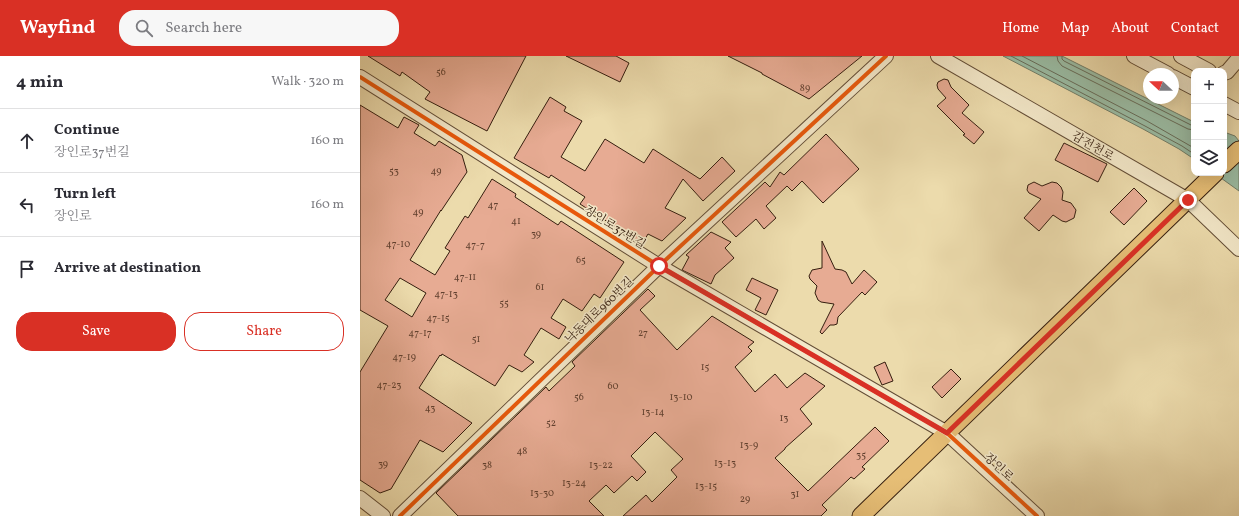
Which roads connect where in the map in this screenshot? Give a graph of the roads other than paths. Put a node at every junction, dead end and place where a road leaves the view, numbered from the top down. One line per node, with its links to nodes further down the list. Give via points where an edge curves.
1 (886, 56): 19 (street, 낙동대로960번길)
2 (938, 56): 17 (street, 감전천로)
3 (1134, 56): 6 (street)
4 (1181, 56): 7 (street)
5 (1238, 65): 8 (street)
6 (1157, 68)
7 (1203, 68)
8 (1227, 72)
9 (360, 78): 19 (street, 장인로37번길)
10 (1179, 80): 11 (street)
11 (1191, 86)
12 (1227, 106): 13 (street)
13 (1239, 112)
14 (1239, 150): 15 (main road)
15 (1227, 161)
16 (1212, 176): 17 (main road)
17 (1192, 196): 18 (street, 감전천로); 20 (main road)
18 (1239, 248)
19 (659, 266): 20 (street, 장인로37번길); 23 (street, 낙동대로960번길)
20 (947, 433): 24 (main road); 25 (street, 장인로)
21 (360, 498): 22 (street)
22 (383, 516)
23 (400, 516)
24 (861, 516)
25 (1037, 516)

